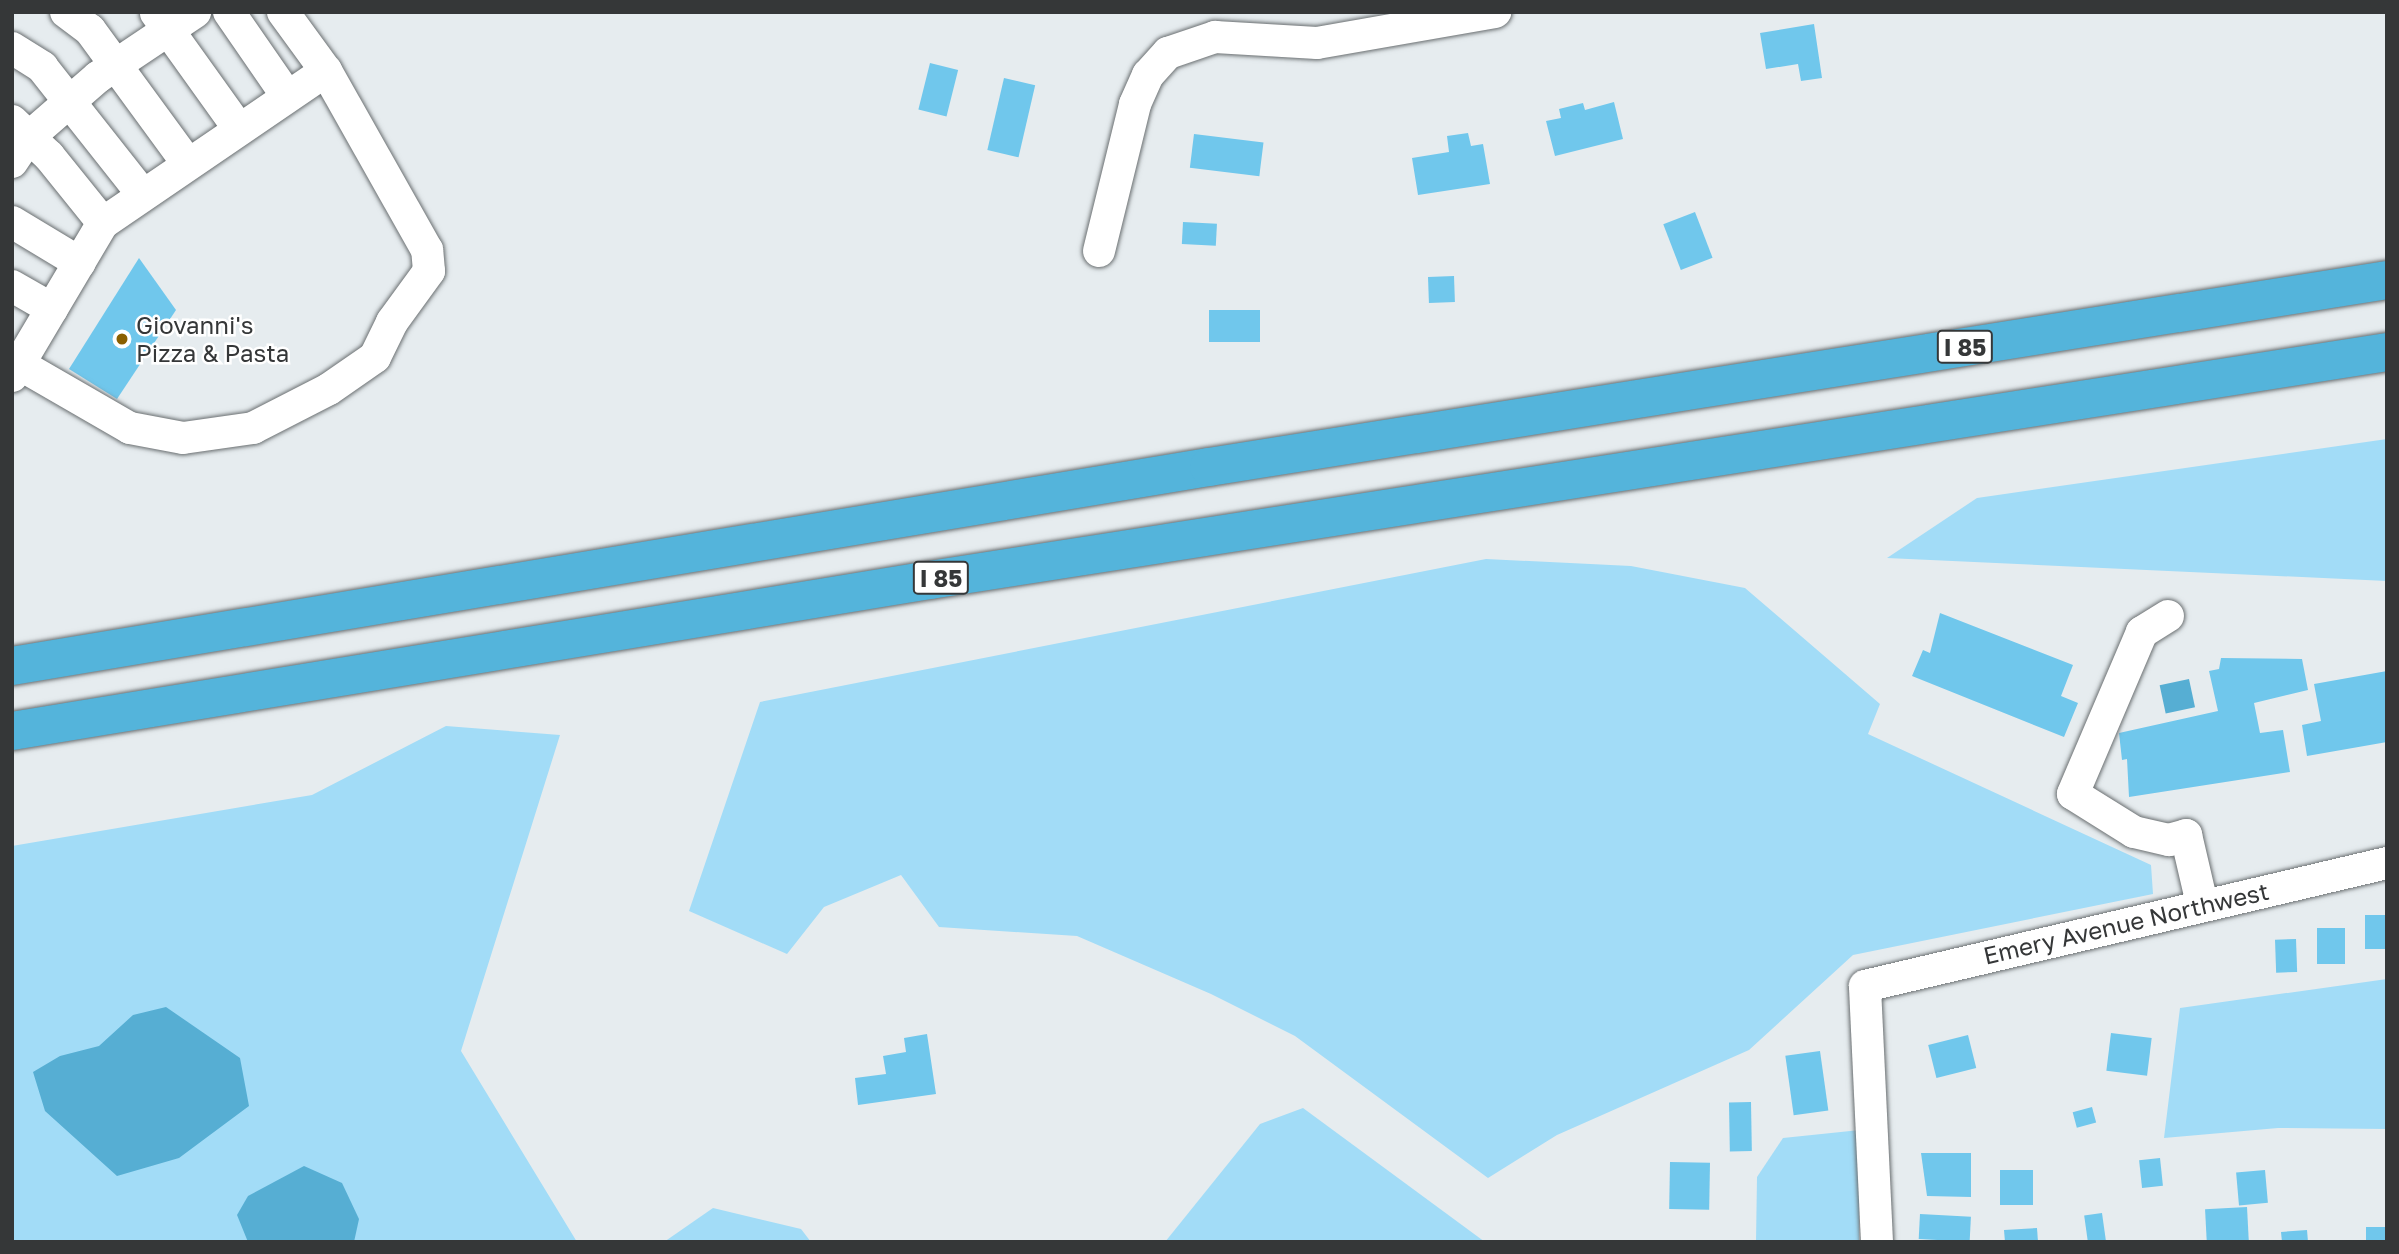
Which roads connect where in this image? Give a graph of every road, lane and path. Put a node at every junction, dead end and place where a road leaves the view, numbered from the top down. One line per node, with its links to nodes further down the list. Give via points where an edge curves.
1 (66, 12): 8 (street, via 90,30)
2 (195, 12): 6 (street)
3 (229, 12): 10 (street)
4 (284, 12): 9 (street)
5 (1495, 12): 18 (street, via 1317,43 1215,37 1168,53 1148,75 1135,104)
6 (161, 22): 8 (street); 12 (street)
7 (12, 48): 11 (street, via 42,67)
8 (116, 65): 11 (street); 14 (street)
9 (326, 71): 10 (street); 25 (street, via 427,250 429,271 392,322 374,357 253,428 183,438 130,428)
10 (287, 96): 12 (street)
11 (71, 100): 13 (street); 15 (street)
12 (239, 129): 14 (street)
13 (18, 140): 17 (street)
14 (188, 164): 15 (street)
15 (143, 195): 17 (street)
16 (12, 222): 19 (street)
17 (103, 223): 19 (street)
18 (1099, 251)
19 (80, 263): 22 (street)
20 (2387, 280): 28 (highway, I 85, via 1209,467)
21 (12, 286): 22 (street)
22 (52, 309): 25 (street)
23 (2387, 352): 26 (highway, I 85)
24 (2387, 358): 26 (highway)
25 (15, 367)
26 (2297, 367): 29 (highway, I 85, via 930,580)
27 (2168, 617): 31 (street, via 2142,632 2073,794 2134,832 2169,839 2186,835)
28 (12, 666)
29 (12, 731)
30 (2387, 863): 31 (street, Emery Avenue Northwest)
31 (2202, 904): 32 (street, Emery Avenue Northwest, via 1865,986)
32 (1877, 1242)

